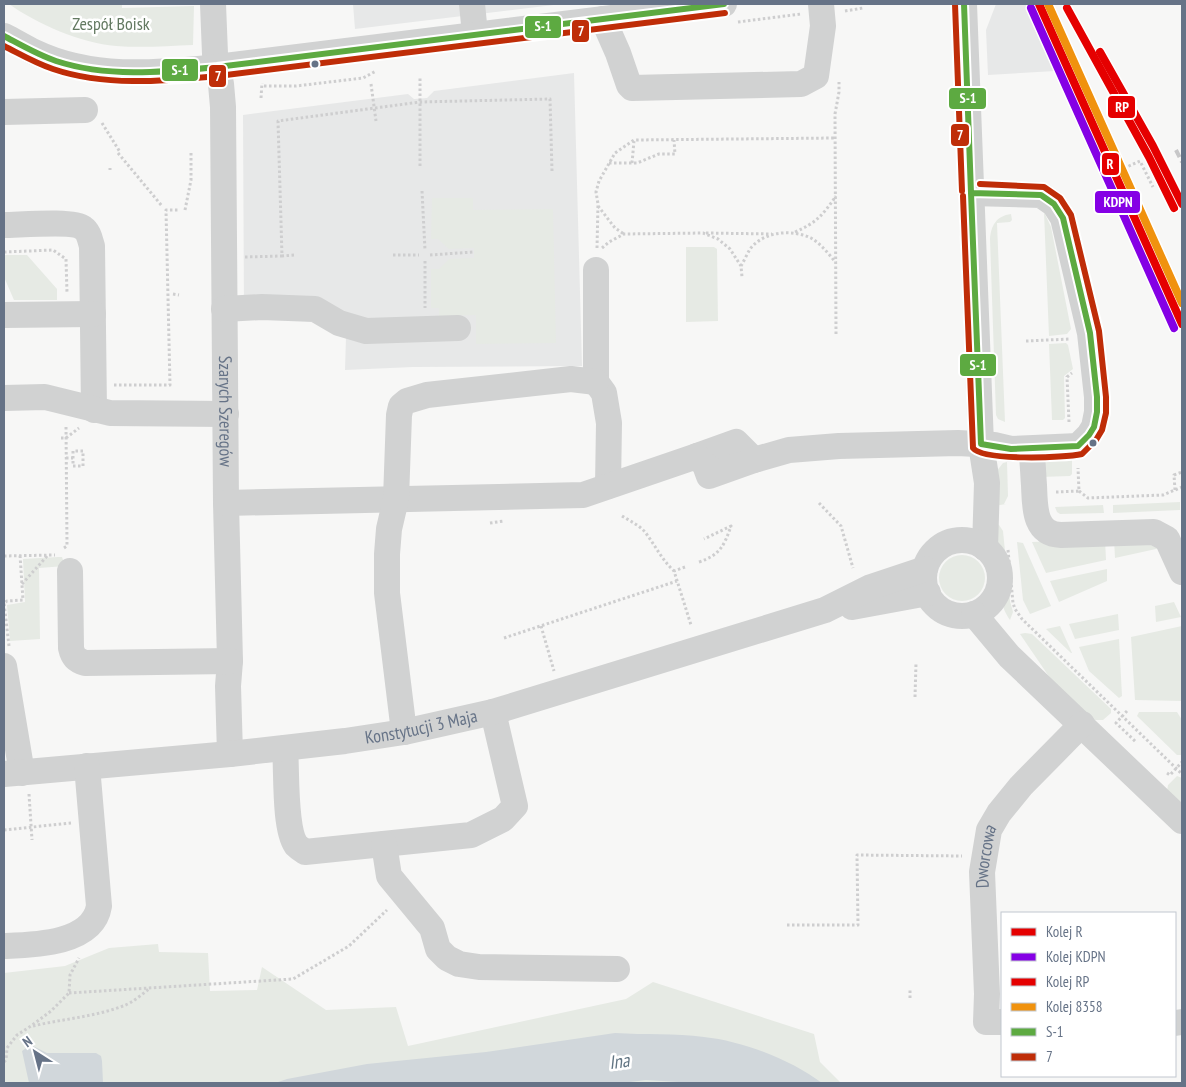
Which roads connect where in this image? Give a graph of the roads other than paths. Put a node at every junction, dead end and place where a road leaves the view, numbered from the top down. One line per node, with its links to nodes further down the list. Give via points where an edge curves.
1 (213, 4): 9 (street, Szarych Szeregów)
2 (472, 4): 7 (street)
3 (724, 4): 6 (street)
4 (821, 4): 6 (street, via 823,26 816,76 801,84 632,88)
5 (964, 4): 12 (street)
6 (603, 19): 7 (street)
7 (475, 34): 9 (street)
8 (4, 36): 9 (street, via 36,53 92,70 134,74)
9 (217, 67): 15 (street, Szarych Szeregów, via 223,107)
10 (85, 110): 11 (street)
11 (4, 112)
12 (971, 193): 23 (street); 24 (street, via 1041,195 1059,210 1090,333 1097,397 1094,428 1078,446)
13 (4, 225): 16 (street, via 72,224 83,228 92,246)
14 (596, 270): 19 (street)
15 (224, 309): 18 (street, via 315,309 338,323 366,331); 22 (street, Szarych Szeregów)
16 (93, 314): 17 (street); 21 (street)
17 (4, 315)
18 (458, 328)
19 (596, 382): 25 (street, via 604,393 609,423); 26 (street, via 571,379 428,395 407,401 401,406 399,415)
20 (4, 398): 21 (street)
21 (94, 398): 22 (street, via 110,414)
22 (226, 414): 27 (street, Szarych Szeregów)
23 (981, 444): 24 (street, via 1011,450); 25 (street, via 789,450 709,476 697,456); 28 (street, via 970,510)
24 (1031, 449): 30 (street, via 1035,510 1045,529 1055,535 1154,532 1167,539)
25 (608, 486): 26 (street, via 583,495)
26 (396, 499): 27 (street); 37 (street, via 389,529 387,593)
27 (226, 503): 33 (street, Szarych Szeregów)
28 (985, 543): 31 (street, via 954,541 939,548 933,554); 32 (street, via 1000,573 999,588)
29 (70, 571): 33 (street, via 71,648 78,661)
30 (1182, 572)
31 (926, 581): 32 (street, via 939,608 947,613 964,616); 35 (street, Konstytucji 3 Maja, via 871,587 825,610)
32 (983, 608): 36 (street, via 1024,648 1044,688)
33 (230, 661): 39 (street, Szarych Szeregów)
34 (4, 666): 41 (street)
35 (494, 712): 37 (street, Konstytucji 3 Maja); 43 (street, via 515,806 503,819 471,835)
36 (1082, 724): 42 (street); 46 (street, Dworcowa, via 1021,786 989,830 982,872 987,994)
37 (404, 732): 38 (street, Konstytucji 3 Maja)
38 (285, 748): 39 (street, Konstytucji 3 Maja); 43 (street, via 288,818 296,845 305,852)
39 (230, 754): 40 (street, Konstytucji 3 Maja)
40 (87, 766): 41 (street, Konstytucji 3 Maja); 44 (street, via 99,906 95,920 84,931 64,938 32,945)
41 (18, 779)
42 (1182, 821)
43 (384, 844): 45 (street, via 389,876 432,928 438,949 447,958 459,964 479,967)
44 (4, 946)
45 (617, 969)
46 (994, 1022)

